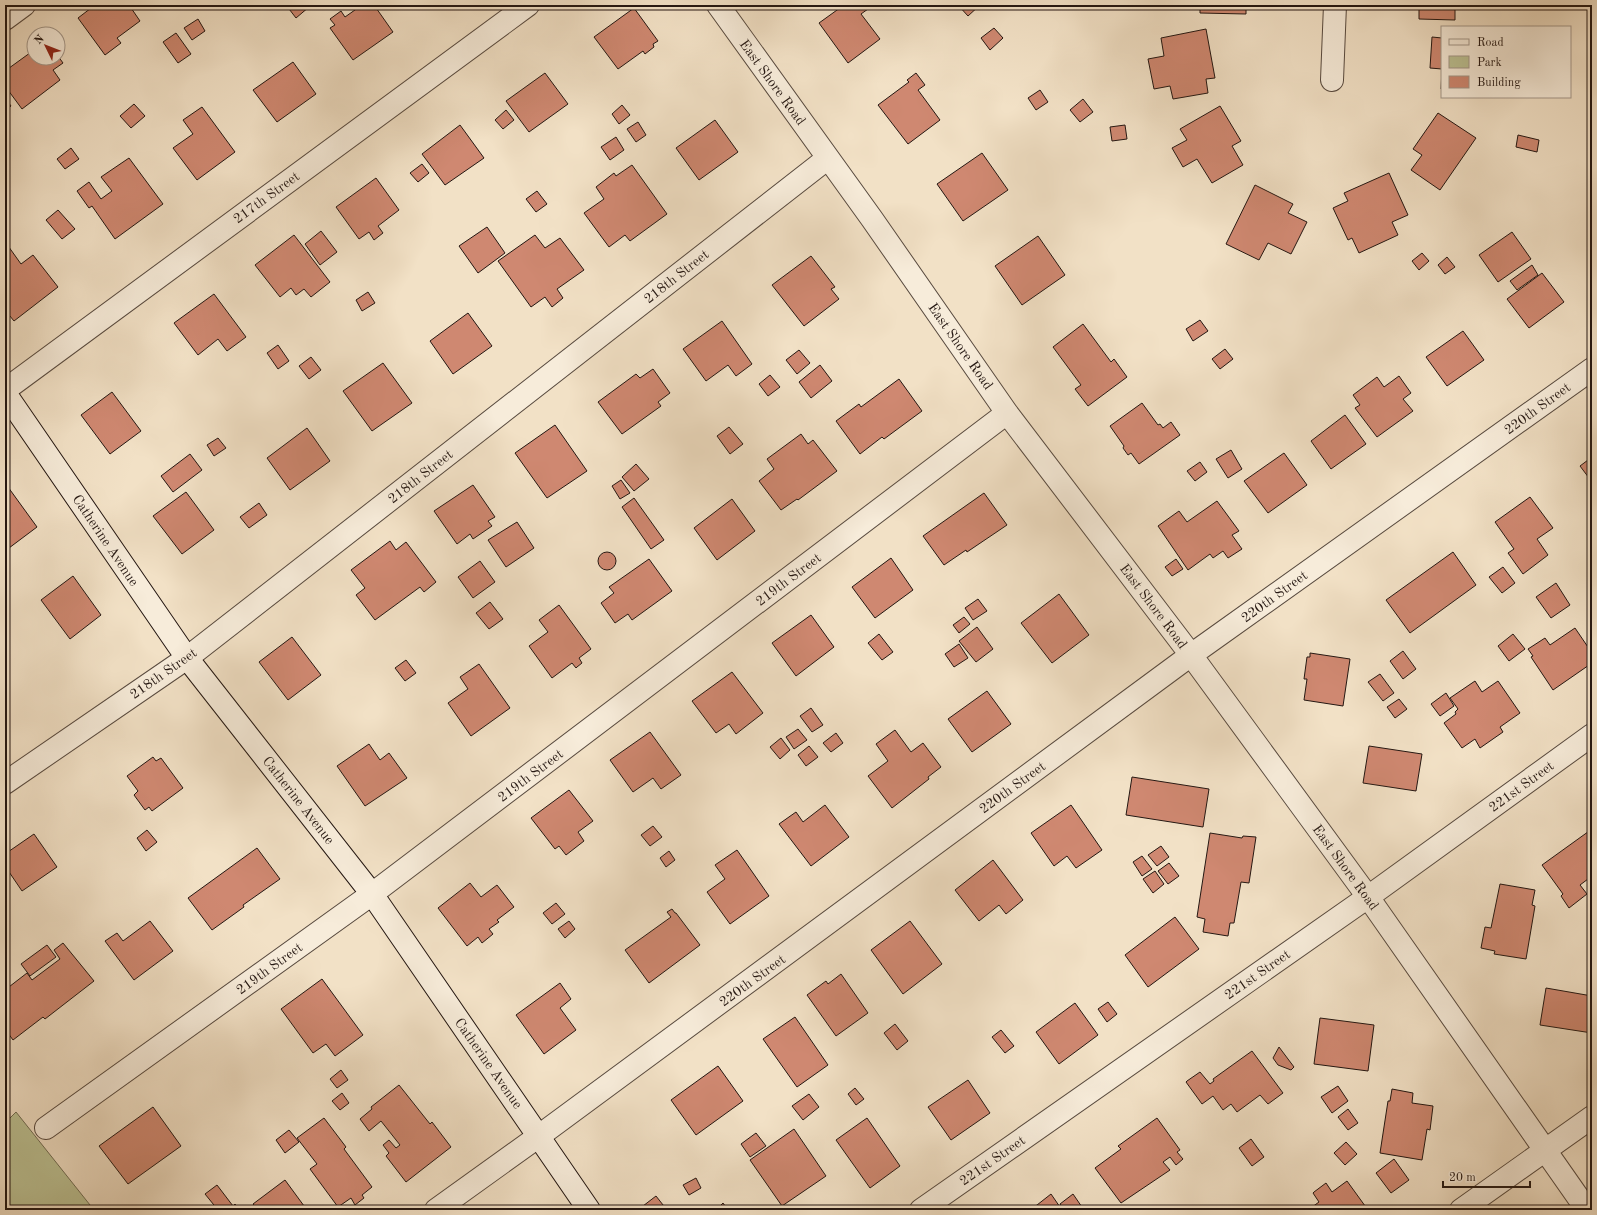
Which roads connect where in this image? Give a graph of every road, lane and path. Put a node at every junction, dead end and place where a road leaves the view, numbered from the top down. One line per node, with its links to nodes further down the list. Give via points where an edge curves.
1 (24, 5): 5 (street)
2 (528, 5): 9 (street, 217th Street)
3 (718, 5): 7 (street, East Shore Road)
4 (1335, 5): 6 (street)
5 (5, 19)
6 (1332, 80)
7 (828, 158): 10 (street, East Shore Road); 12 (street, 218th Street)
8 (1592, 369): 11 (street, 220th Street)
9 (5, 391): 12 (street, Catherine Avenue)
10 (1007, 413): 11 (street, East Shore Road); 15 (street, 219th Street)
11 (1191, 655): 16 (street, East Shore Road); 19 (street, 220th Street)
12 (187, 658): 14 (street, 218th Street); 15 (street, Catherine Avenue)
13 (1592, 736): 16 (street, 221st Street)
14 (5, 783)
15 (372, 894): 18 (street, 219th Street); 19 (street, Catherine Avenue)
16 (1368, 897): 20 (street, East Shore Road); 23 (street, 221st Street)
17 (1592, 1117): 20 (street)
18 (46, 1128)
19 (539, 1136): 21 (street, 220th Street); 22 (street, Catherine Avenue)
20 (1545, 1151): 24 (street); 25 (street, East Shore Road)
21 (436, 1210)
22 (589, 1210)
23 (920, 1210)
24 (1461, 1210)
25 (1587, 1210)

